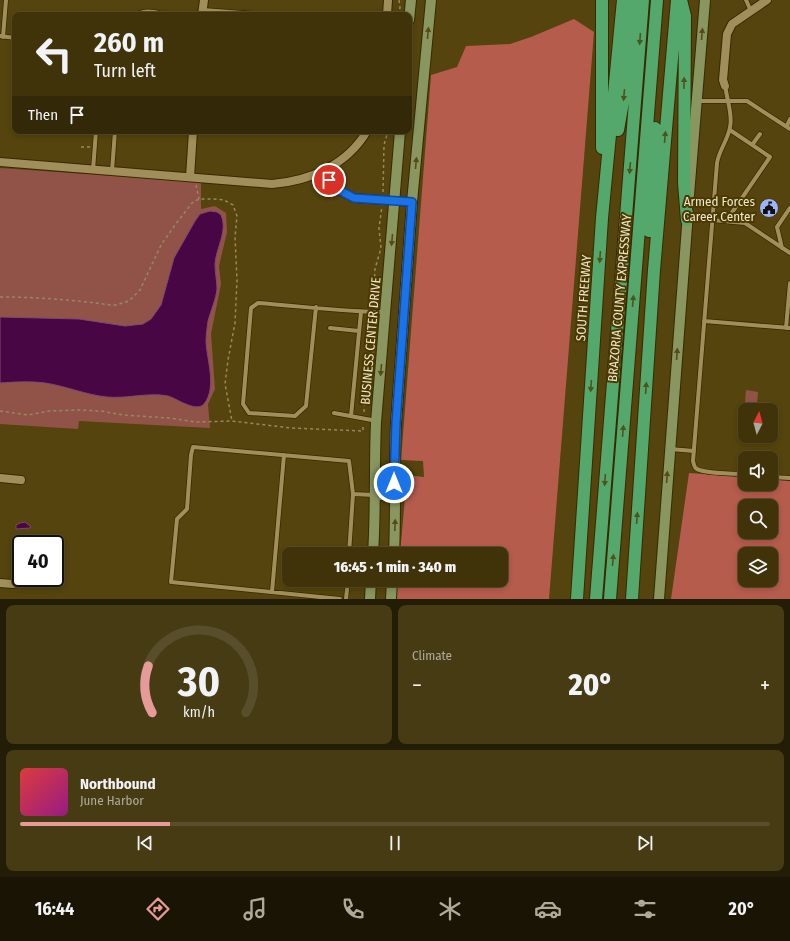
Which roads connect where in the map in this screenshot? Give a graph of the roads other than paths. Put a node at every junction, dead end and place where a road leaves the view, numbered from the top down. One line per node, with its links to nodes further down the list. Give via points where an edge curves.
1 (6, 0): 21 (lane)
2 (204, 0): 17 (street)
3 (388, 0): 18 (street)
4 (411, 0): 19 (street)
5 (430, 0): 42 (street, one-way to 5)
6 (602, 0): 44 (highway)
7 (623, 0): 44 (highway, SOUTH FREEWAY)
8 (632, 0): 44 (highway, one-way to 44, via 623,102)
9 (643, 0): 87 (highway, BRAZORIA COUNTY EXPRESSWAY, one-way to 87)
10 (657, 0): 88 (highway, BRAZORIA COUNTY EXPRESSWAY, one-way to 10)
11 (663, 0): 54 (highway, via 645,296)
12 (677, 0): 54 (highway, one-way to 12)
13 (681, 0): 45 (highway, one-way to 13, via 684,183 685,16)
14 (705, 0): 24 (street, one-way to 14)
15 (746, 0): 20 (lane)
16 (767, 0): 20 (street)
17 (203, 12)
18 (387, 12)
19 (410, 12)
20 (750, 12): 23 (street, via 732,24 727,34 723,80)
21 (1, 36): 22 (lane)
22 (12, 38)
23 (725, 86): 25 (lane)
24 (697, 100): 25 (lane); 45 (street)
25 (728, 101): 27 (lane, via 747,101); 28 (lane)
26 (790, 119): 27 (lane)
27 (788, 128)
28 (730, 130): 35 (lane); 46 (lane, via 717,163)
29 (96, 134): 37 (lane)
30 (115, 134): 38 (lane)
31 (193, 134): 40 (street)
32 (365, 134): 39 (street, via 357,146 336,165)
33 (400, 134): 41 (street, BUSINESS CENTER DRIVE)
34 (760, 134): 35 (lane)
35 (752, 145): 47 (lane, via 770,157 731,214)
36 (0, 162): 37 (street)
37 (93, 170): 38 (street)
38 (112, 171): 40 (street)
39 (321, 172): 40 (street, via 298,181 272,184); 41 (street, via 337,189 354,198)
40 (190, 177)
41 (395, 201): 42 (street); 53 (street, BUSINESS CENTER DRIVE, one-way to 53)
42 (412, 202): 72 (street, via 396,423)
43 (790, 208): 48 (lane, via 777,227)
44 (602, 218): 86 (highway, SOUTH FREEWAY, one-way to 86)
45 (687, 220): 62 (street, one-way to 45)
46 (712, 220): 47 (lane); 55 (lane)
47 (730, 222): 48 (lane, via 745,223)
48 (782, 248): 49 (lane)
49 (790, 254)
50 (790, 283): 57 (lane)
51 (316, 307): 51 (lane, via 258,303 251,308 243,404 249,413 294,416 306,406); 52 (lane)
52 (361, 312): 53 (lane); 58 (lane)
53 (386, 312): 61 (street, BUSINESS CENTER DRIVE, one-way to 61)
54 (650, 316): 89 (highway, one-way to 54)
55 (704, 322): 57 (lane); 63 (lane)
56 (330, 328): 58 (lane)
57 (788, 328)
58 (359, 331): 60 (lane)
59 (334, 413): 60 (lane)
60 (350, 416): 61 (lane)
61 (377, 421): 71 (street, BUSINESS CENTER DRIVE)
62 (669, 449): 63 (lane); 90 (street, one-way to 62)
63 (694, 451): 65 (lane, via 694,466 697,469)
64 (284, 455): 70 (lane, via 349,461); 81 (lane); 81 (lane, via 194,447 191,454 187,509 177,519 171,582)
65 (738, 473)
66 (778, 477): 68 (lane)
67 (0, 478): 69 (street)
68 (790, 478)
69 (21, 480)
70 (353, 494): 71 (lane); 73 (lane)
71 (374, 495): 72 (street); 74 (street, BUSINESS CENTER DRIVE)
72 (394, 495): 75 (street, one-way to 72)
73 (349, 547)
74 (373, 547)
75 (394, 547)
76 (0, 583): 77 (street)
77 (12, 584)
78 (347, 587): 83 (lane)
79 (371, 587): 84 (street)
80 (392, 587): 85 (street)
81 (272, 592): 82 (lane)
82 (340, 599)
83 (346, 599)
84 (370, 599)
85 (391, 599)
86 (577, 599)
87 (596, 599)
88 (610, 599)
89 (632, 599)
90 (659, 599)

